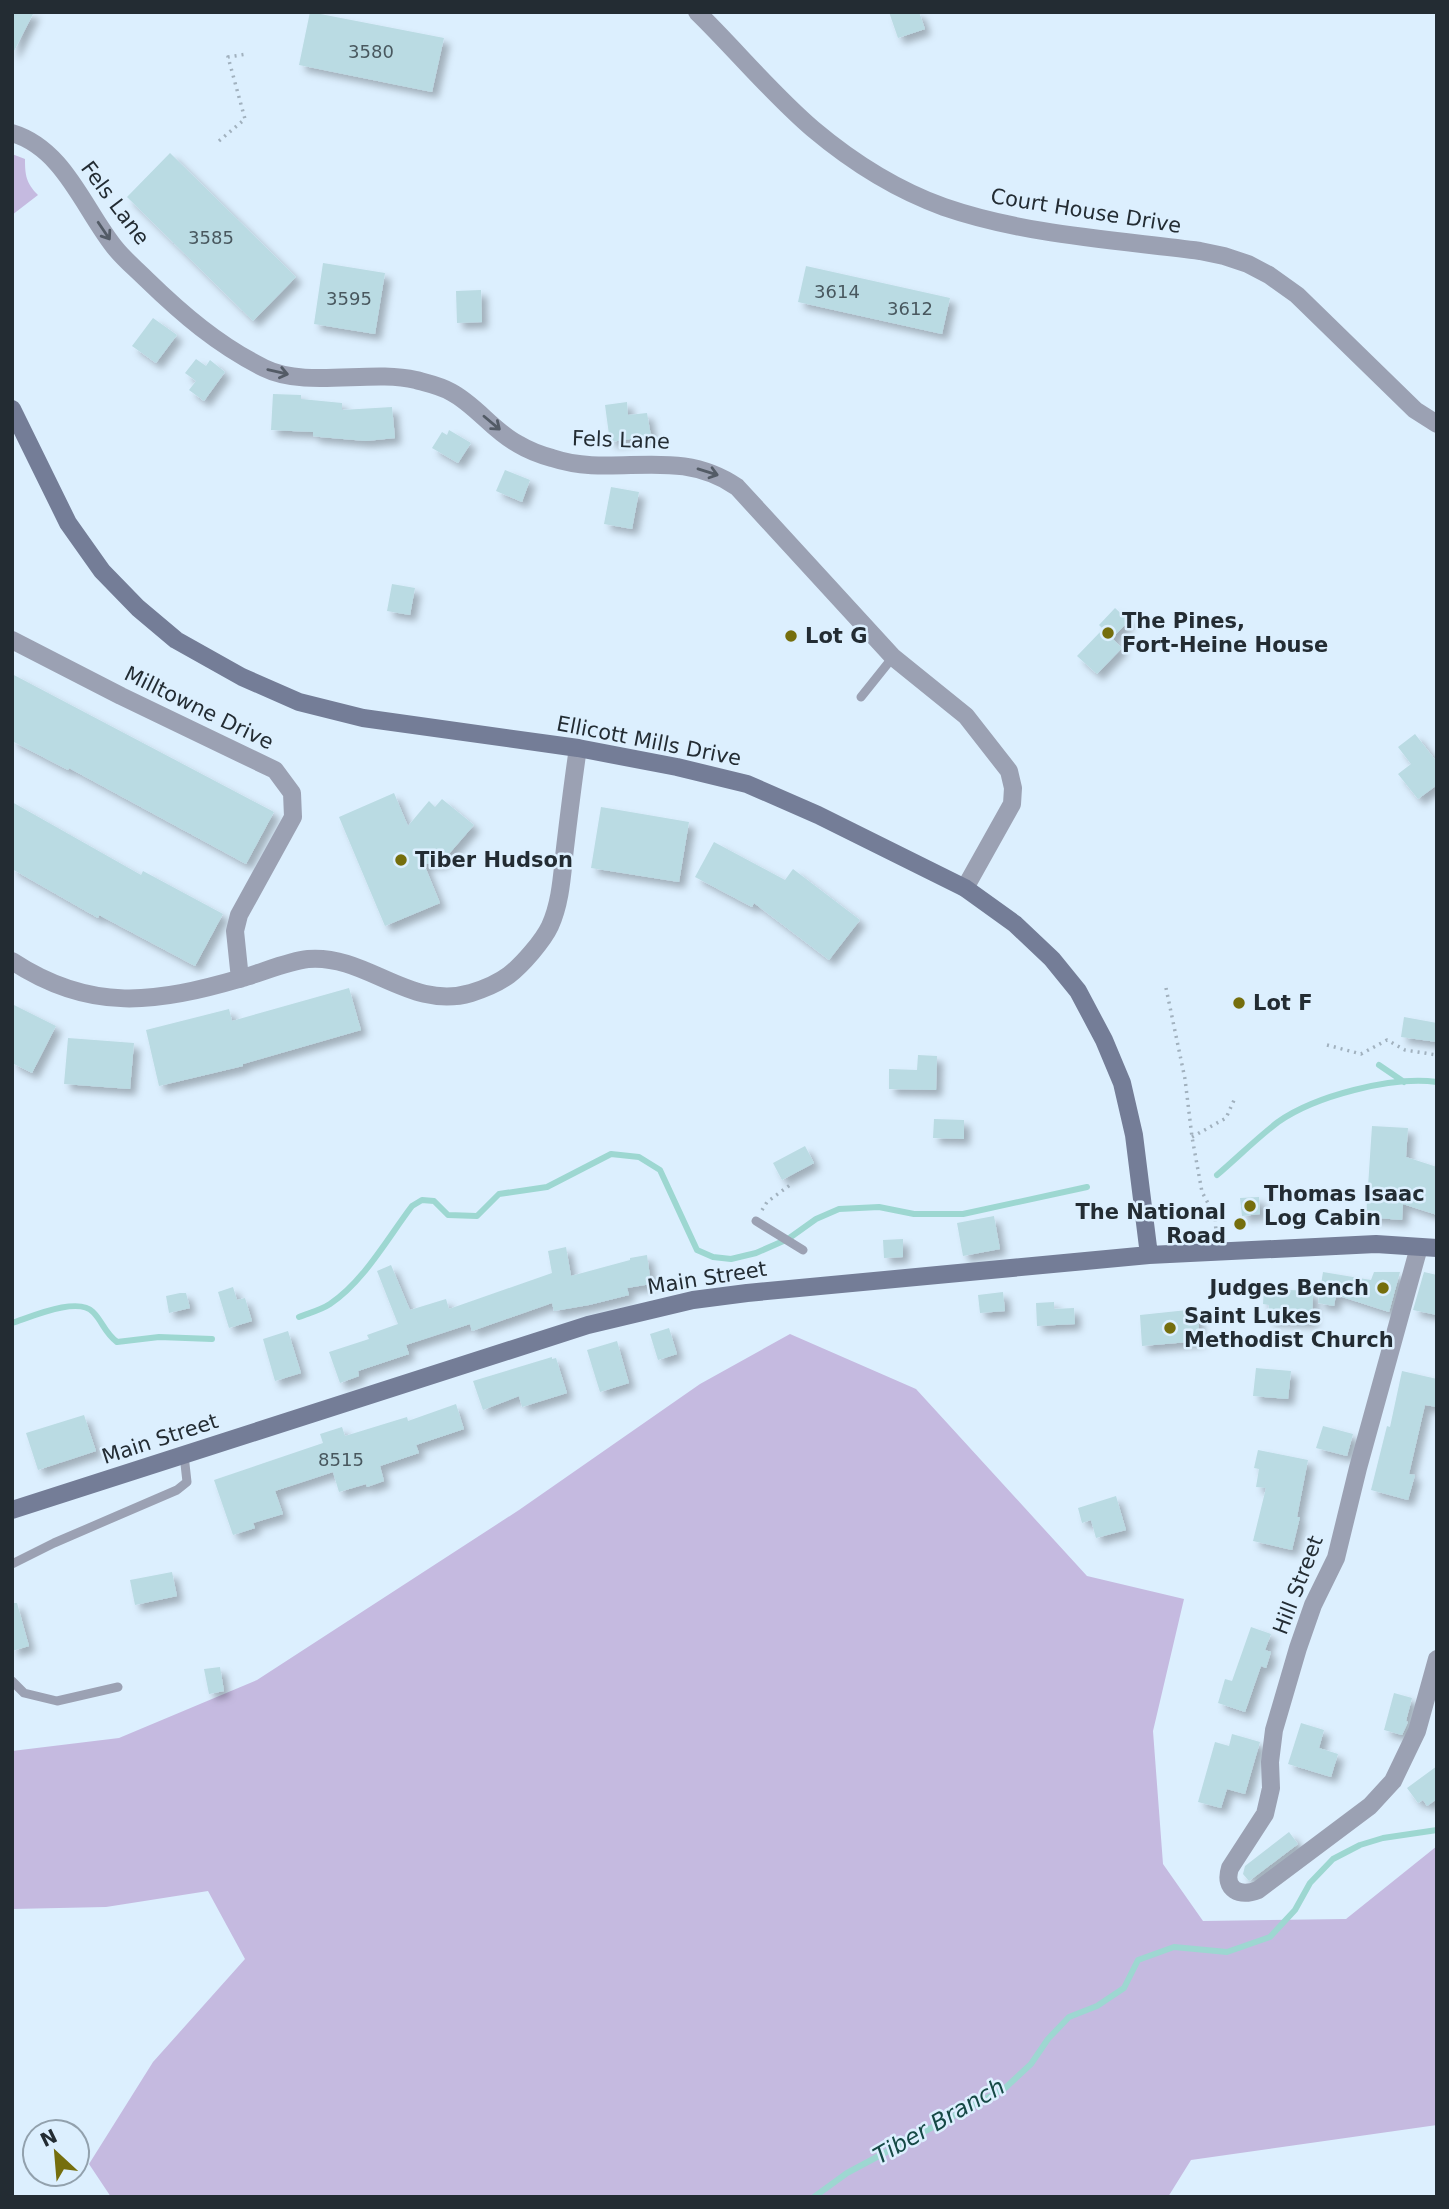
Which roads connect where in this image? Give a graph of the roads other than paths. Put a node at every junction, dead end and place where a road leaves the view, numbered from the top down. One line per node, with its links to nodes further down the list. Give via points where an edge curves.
1 (697, 12): 4 (street, Court House Drive, via 814,130 896,185 983,219 1200,251 1248,264 1297,295 1415,410)
2 (12, 133): 6 (street, Fels Lane, one-way to 6, via 47,152 116,249 203,331 267,369 295,376 414,379 451,391 517,444 553,459 579,465 683,465 720,475 758,509)
3 (12, 409): 8 (main road, Ellicott Mills Drive, via 68,523 102,571 176,640 299,702 363,718)
4 (1437, 424)
5 (13, 641): 11 (street, Milltowne Drive, via 275,770 292,793 293,817 239,915 235,931)
6 (893, 657): 7 (lane); 9 (street, Fels Lane, via 966,716 1009,771 1012,804)
7 (861, 696)
8 (578, 748): 9 (main road, Ellicott Mills Drive, via 747,784); 11 (street, via 557,904 549,928 508,976 459,996 434,997 337,962 307,959)
9 (965, 888): 15 (main road, Ellicott Mills Drive, via 1015,924 1052,959 1079,991 1104,1040 1122,1083 1134,1135)
10 (12, 961): 11 (street, via 71,990 105,997 161,998)
11 (240, 979)
12 (756, 1221): 14 (lane)
13 (1428, 1247): 15 (main road, Main Street, via 1376,1244); 19 (street, Hill Street, via 1358,1468 1336,1558 1309,1616 1278,1718 1265,1814 1230,1868 1228,1881 1235,1891 1244,1895 1258,1890 1370,1806 1393,1781 1417,1731)
14 (803, 1250)
15 (1149, 1255): 16 (main road, Main Street, via 692,1300 588,1325)
16 (184, 1455): 17 (main road, Main Street); 18 (lane, via 187,1482 177,1490)
17 (12, 1510)
18 (12, 1564)
19 (1437, 1659)
20 (12, 1681): 21 (lane, via 24,1693 57,1701)
21 (118, 1687)

